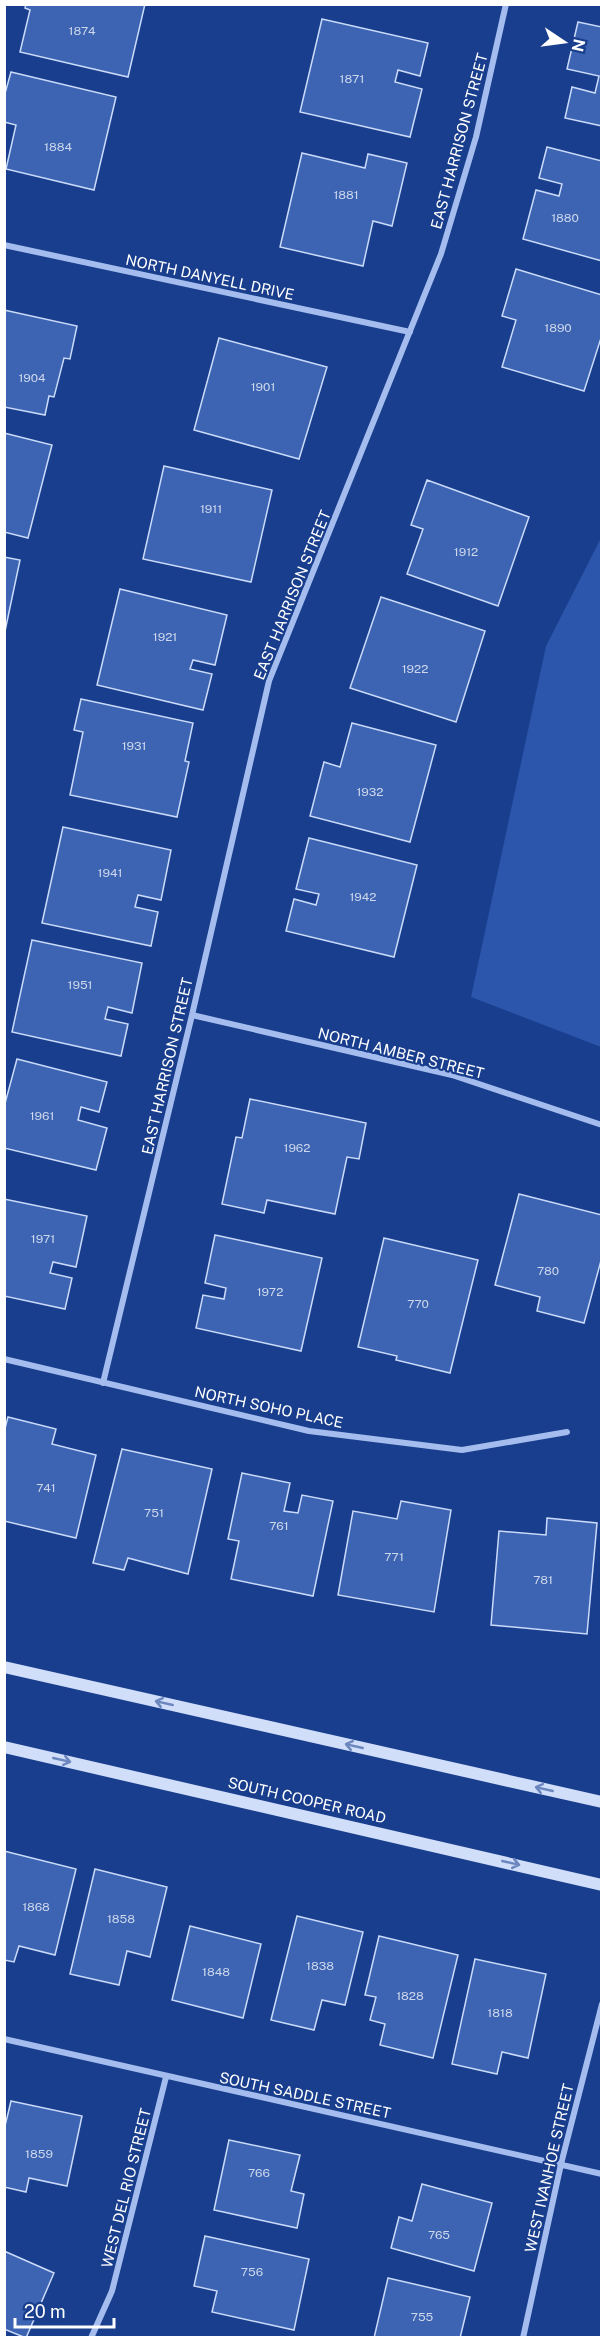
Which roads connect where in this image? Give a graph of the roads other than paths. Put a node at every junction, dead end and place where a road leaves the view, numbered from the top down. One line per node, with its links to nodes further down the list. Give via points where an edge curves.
1 (506, 4): 3 (street, EAST HARRISON STREET, via 476,137 441,254)
2 (4, 245): 3 (street, NORTH DANYELL DRIVE)
3 (410, 332): 4 (street, EAST HARRISON STREET, via 269,681)
4 (192, 1015): 5 (street, NORTH AMBER STREET, via 452,1075); 7 (street, EAST HARRISON STREET)
5 (602, 1125)
6 (4, 1359): 7 (street, NORTH SOHO PLACE)
7 (103, 1383): 8 (street, NORTH SOHO PLACE, via 309,1431 462,1450)
8 (567, 1432)
9 (4, 1667): 11 (main road, one-way to 9)
10 (4, 1747): 12 (main road, SOUTH COOPER ROAD, one-way to 12)
11 (602, 1802)
12 (602, 1885)
13 (602, 2004): 16 (street, WEST IVANHOE STREET)
14 (4, 2039): 15 (street, SOUTH SADDLE STREET)
15 (166, 2077): 16 (street, SOUTH SADDLE STREET); 18 (street, WEST DEL RIO STREET, via 112,2291)
16 (561, 2164): 17 (street, SOUTH SADDLE STREET); 19 (street, WEST IVANHOE STREET)
17 (602, 2174)
18 (91, 2337)
19 (524, 2337)

